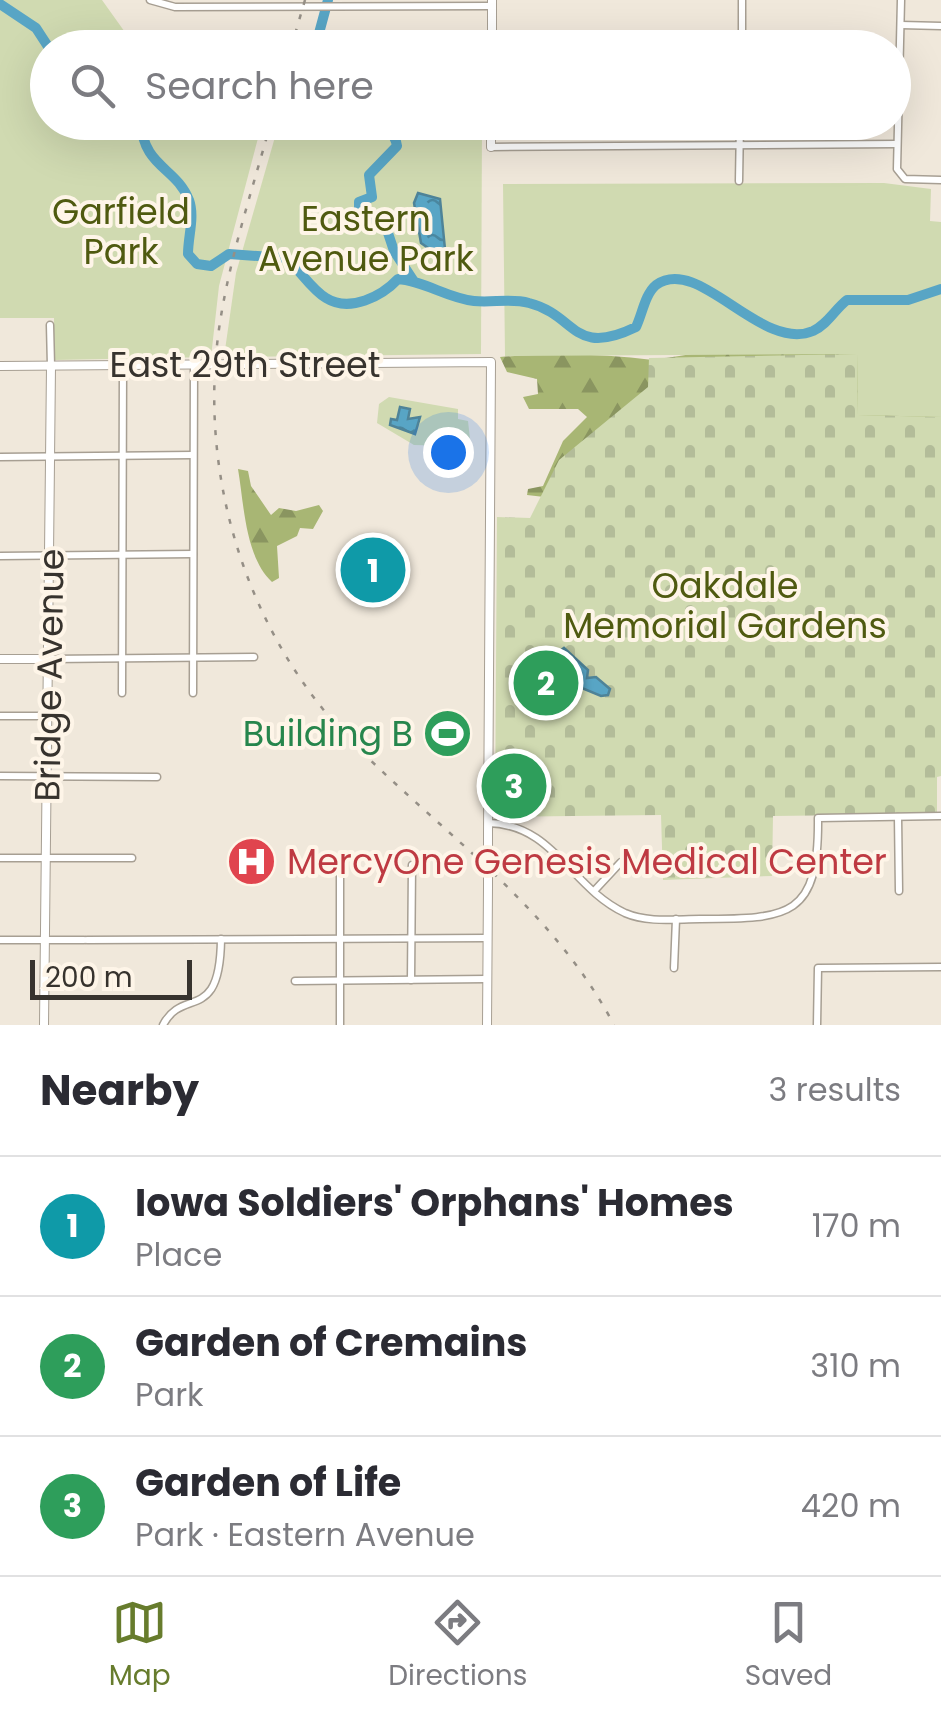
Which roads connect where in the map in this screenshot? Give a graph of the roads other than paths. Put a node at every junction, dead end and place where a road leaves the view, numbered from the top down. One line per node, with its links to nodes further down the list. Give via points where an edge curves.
1 (150, 0): 4 (street, via 175,8)
2 (742, 0): 9 (street)
3 (900, 0): 6 (street)
4 (401, 3): 5 (street)
5 (492, 3): 8 (street)
6 (901, 25): 7 (street); 10 (street)
7 (941, 26)
8 (492, 30)
9 (742, 30)
10 (900, 30)
11 (491, 140): 16 (street)
12 (740, 140): 15 (street)
13 (897, 140): 14 (street)
14 (897, 144): 15 (street); 17 (street, via 901,177)
15 (740, 145): 16 (street); 18 (street)
16 (491, 147)
17 (941, 180)
18 (739, 181)
19 (50, 325): 23 (street, Bridge Avenue)
20 (194, 364): 21 (street, East 29th Street); 25 (street); 46 (street, East 29th Street, via 491,362)
21 (123, 365): 23 (street, East 29th Street); 24 (street)
22 (0, 366): 23 (street, East 29th Street)
23 (50, 366): 27 (street, Bridge Avenue)
24 (122, 455): 25 (street); 27 (street); 30 (street)
25 (193, 455): 28 (street)
26 (0, 456): 27 (street)
27 (51, 456): 29 (street, Bridge Avenue)
28 (193, 554): 30 (street); 33 (street)
29 (51, 555): 30 (street); 31 (street); 36 (street, Bridge Avenue)
30 (122, 555): 32 (street)
31 (0, 556)
32 (122, 658): 33 (street); 36 (street); 37 (street)
33 (193, 658): 34 (street); 38 (street)
34 (254, 658)
35 (0, 659): 36 (street)
36 (50, 659): 40 (street, Bridge Avenue)
37 (122, 693)
38 (192, 693)
39 (0, 716): 40 (street)
40 (50, 716): 42 (street, Bridge Avenue)
41 (0, 776): 42 (street)
42 (48, 776): 43 (street); 47 (street, Bridge Avenue)
43 (157, 776)
44 (941, 816): 45 (street)
45 (898, 817): 54 (street); 55 (street, via 818,818 818,866 810,887 769,918)
46 (488, 823): 53 (street, via 534,834); 58 (street, bridge)
47 (47, 857): 48 (street); 49 (street); 61 (street, Bridge Avenue)
48 (0, 858)
49 (132, 858)
50 (621, 862): 53 (street)
51 (412, 865): 57 (street)
52 (340, 866): 56 (street)
53 (595, 890): 55 (street, via 635,917)
54 (899, 891)
55 (676, 919): 63 (street)
56 (340, 938): 57 (street); 59 (street); 65 (street)
57 (411, 938): 58 (street); 66 (street)
58 (487, 938): 67 (street)
59 (221, 939): 61 (street); 69 (street, via 221,968 212,990 168,1015)
60 (0, 940): 61 (street)
61 (46, 940): 68 (street, Bridge Avenue)
62 (941, 967): 72 (street, via 818,968)
63 (674, 968)
64 (296, 980): 65 (street)
65 (340, 980): 66 (street); 70 (street)
66 (411, 980): 67 (street)
67 (487, 980): 71 (street)
68 (44, 1025)
69 (163, 1025)
70 (340, 1025)
71 (487, 1025)
72 (818, 1025)

